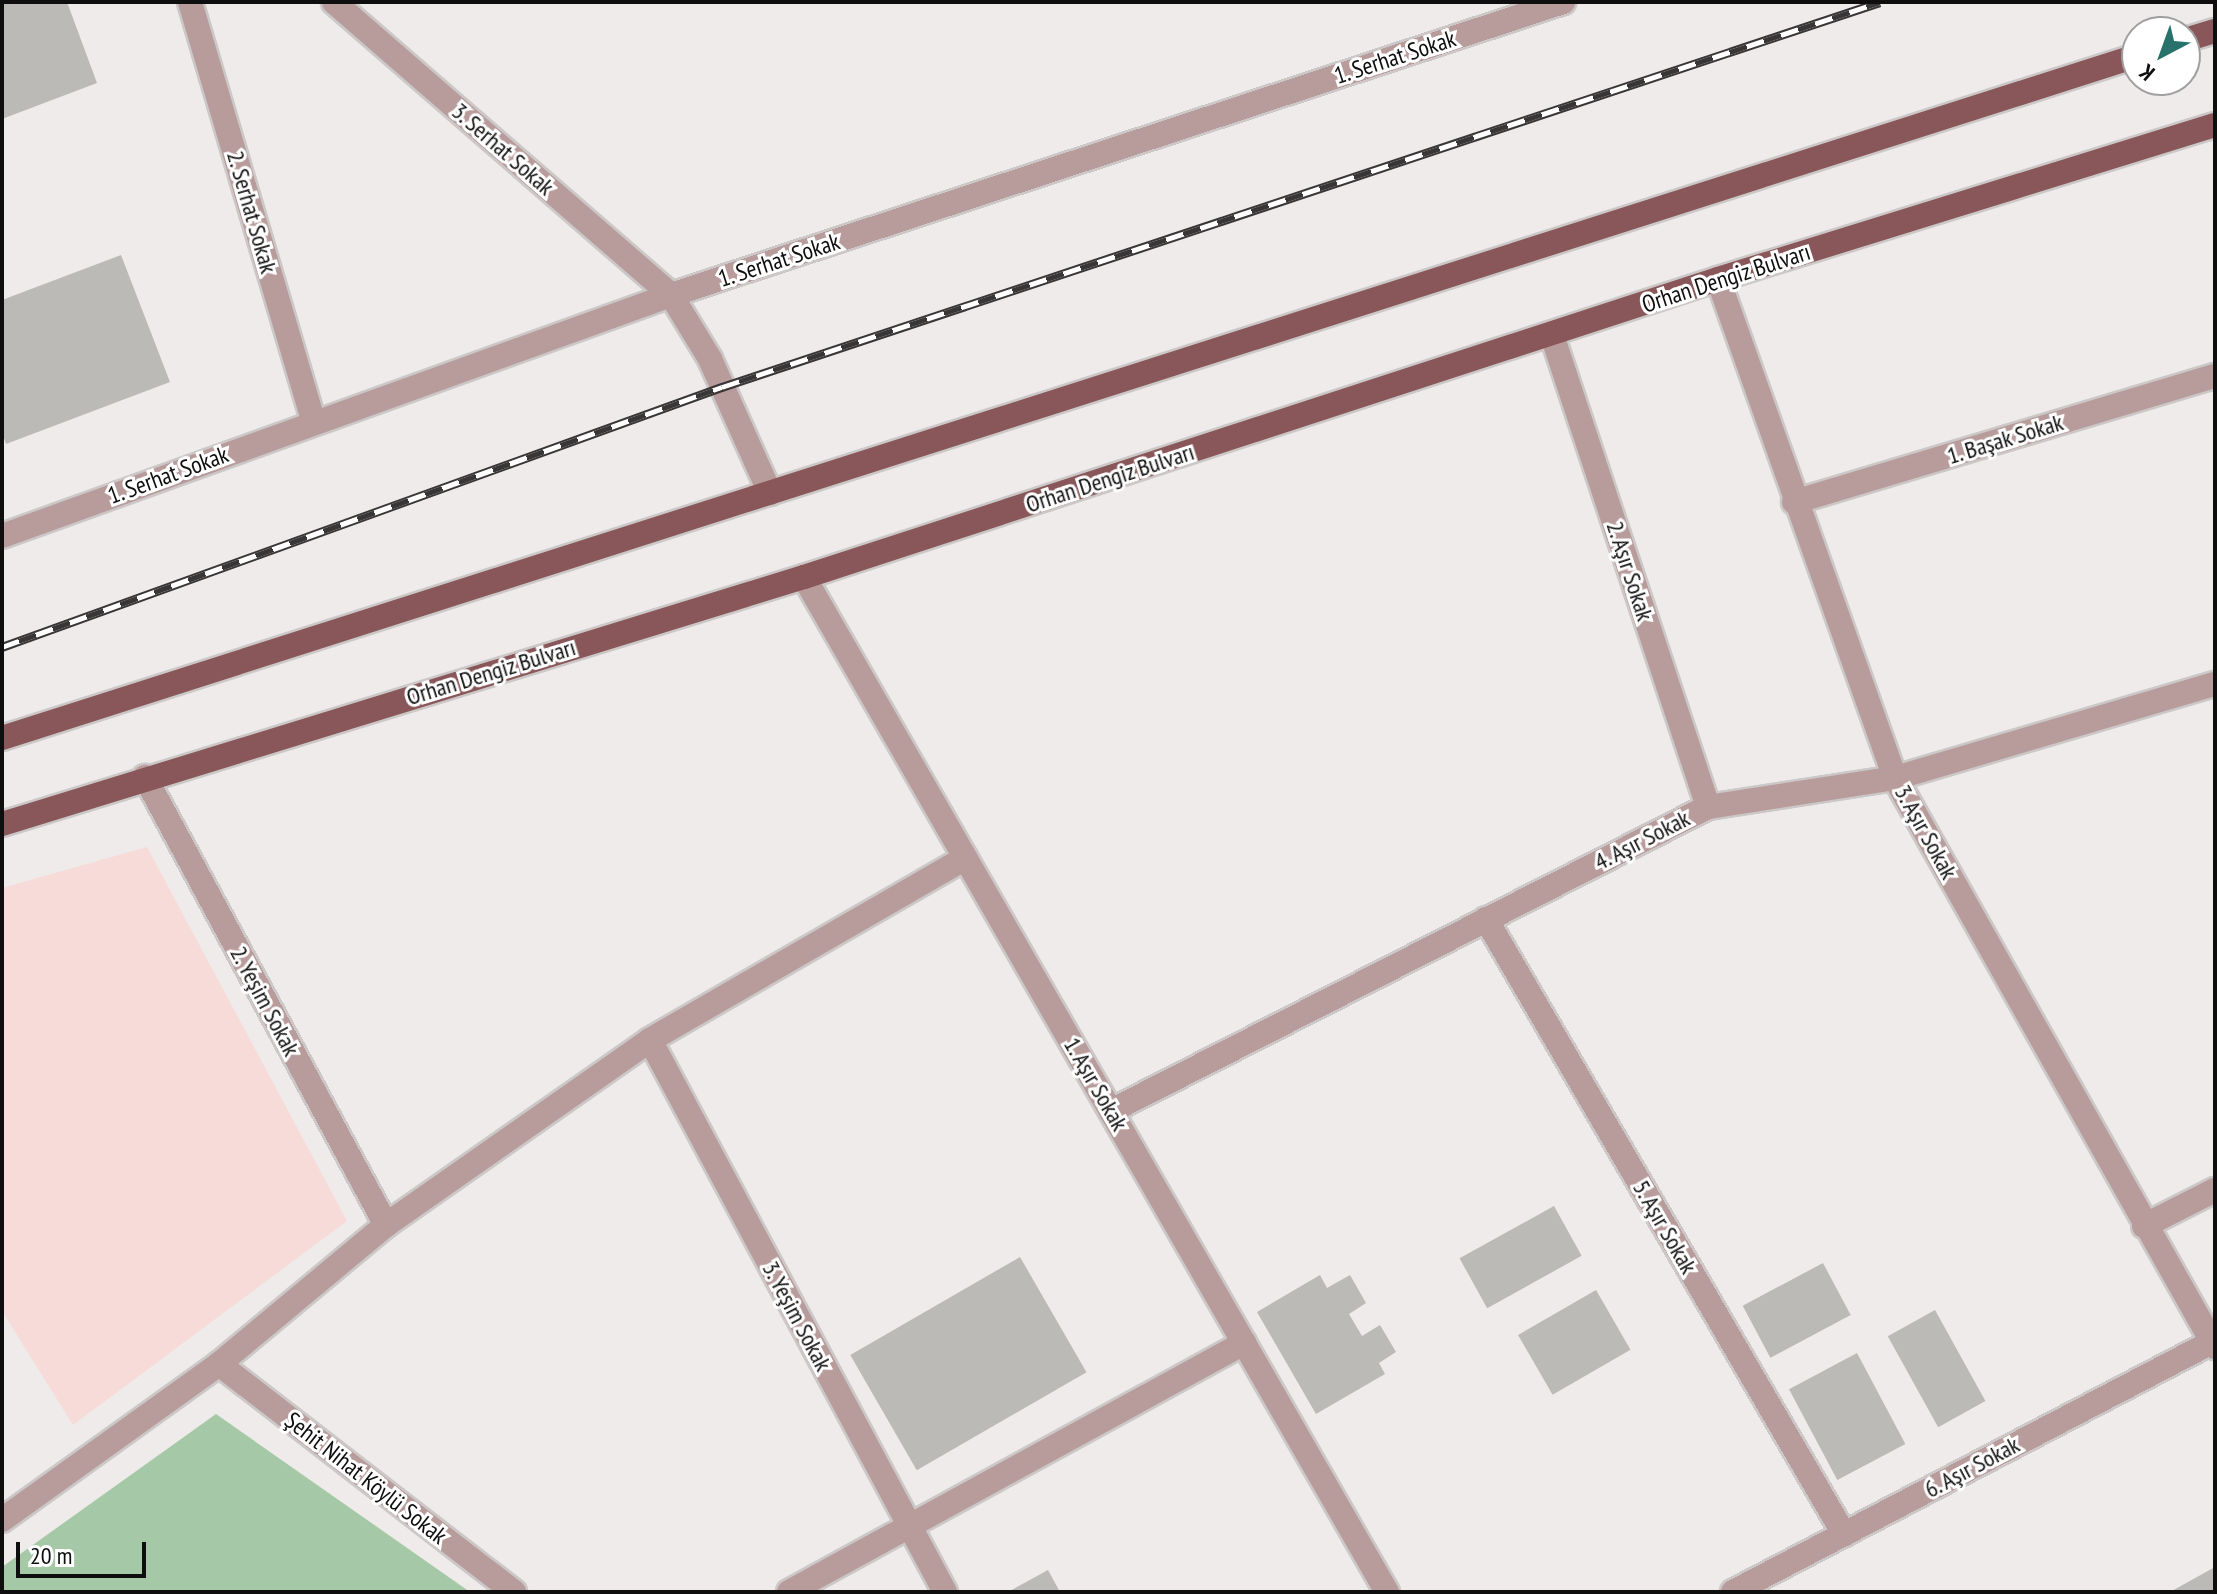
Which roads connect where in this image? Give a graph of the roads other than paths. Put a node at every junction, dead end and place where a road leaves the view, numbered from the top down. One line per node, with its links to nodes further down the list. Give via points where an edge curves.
1 (190, 2): 10 (street, 2. Serhat Sokak)
2 (334, 2): 7 (street, 3. Serhat Sokak)
3 (1563, 2): 7 (street, 1. Serhat Sokak)
4 (2121, 61): 11 (main road)
5 (2215, 125): 6 (main road, Orhan Dengiz Bulvarı)
6 (1718, 279): 8 (main road, Orhan Dengiz Bulvarı); 12 (street, 3. Aşır Sokak)
7 (671, 295): 10 (street, 1. Serhat Sokak); 11 (street, 3. Serhat Sokak, via 710,359)
8 (1552, 335): 14 (main road, Orhan Dengiz Bulvarı); 19 (street, 2. Aşır Sokak)
9 (2215, 376): 12 (street, 1. Başak Sokak)
10 (314, 422): 13 (street, 1. Serhat Sokak)
11 (770, 493): 16 (main road)
12 (1794, 502): 18 (street, 3. Aşır Sokak)
13 (2, 536)
14 (804, 577): 17 (main road, Orhan Dengiz Bulvarı); 21 (street, 1. Aşır Sokak)
15 (2215, 684): 18 (street, 4. Aşır Sokak)
16 (2, 738)
17 (145, 777): 20 (main road, Orhan Dengiz Bulvarı); 26 (street, 2. Yeşim Sokak)
18 (1895, 778): 19 (street, 4. Aşır Sokak); 27 (street, 3. Aşır Sokak)
19 (1708, 807): 22 (street, 4. Aşır Sokak)
20 (2, 824)
21 (965, 858): 23 (street); 24 (street, 1. Aşır Sokak)
22 (1486, 919): 24 (street, 4. Aşır Sokak); 33 (street, 5. Aşır Sokak)
23 (650, 1040): 26 (street); 32 (street, 3. Yeşim Sokak)
24 (1111, 1111): 28 (street, 1. Aşır Sokak)
25 (2215, 1190): 27 (street)
26 (386, 1225): 30 (street)
27 (2144, 1226): 29 (street, 3. Aşır Sokak)
28 (1244, 1343): 32 (street); 37 (street, 1. Aşır Sokak)
29 (2213, 1345): 33 (street, 6. Aşır Sokak)
30 (219, 1364): 31 (street); 34 (street, Şehit Nihat Köylü Sokak)
31 (2, 1520)
32 (910, 1527): 35 (street); 36 (street, 3. Yeşim Sokak)
33 (1844, 1534): 38 (street, 6. Aşır Sokak)
34 (514, 1592)
35 (789, 1592)
36 (945, 1592)
37 (1387, 1592)
38 (1733, 1592)

